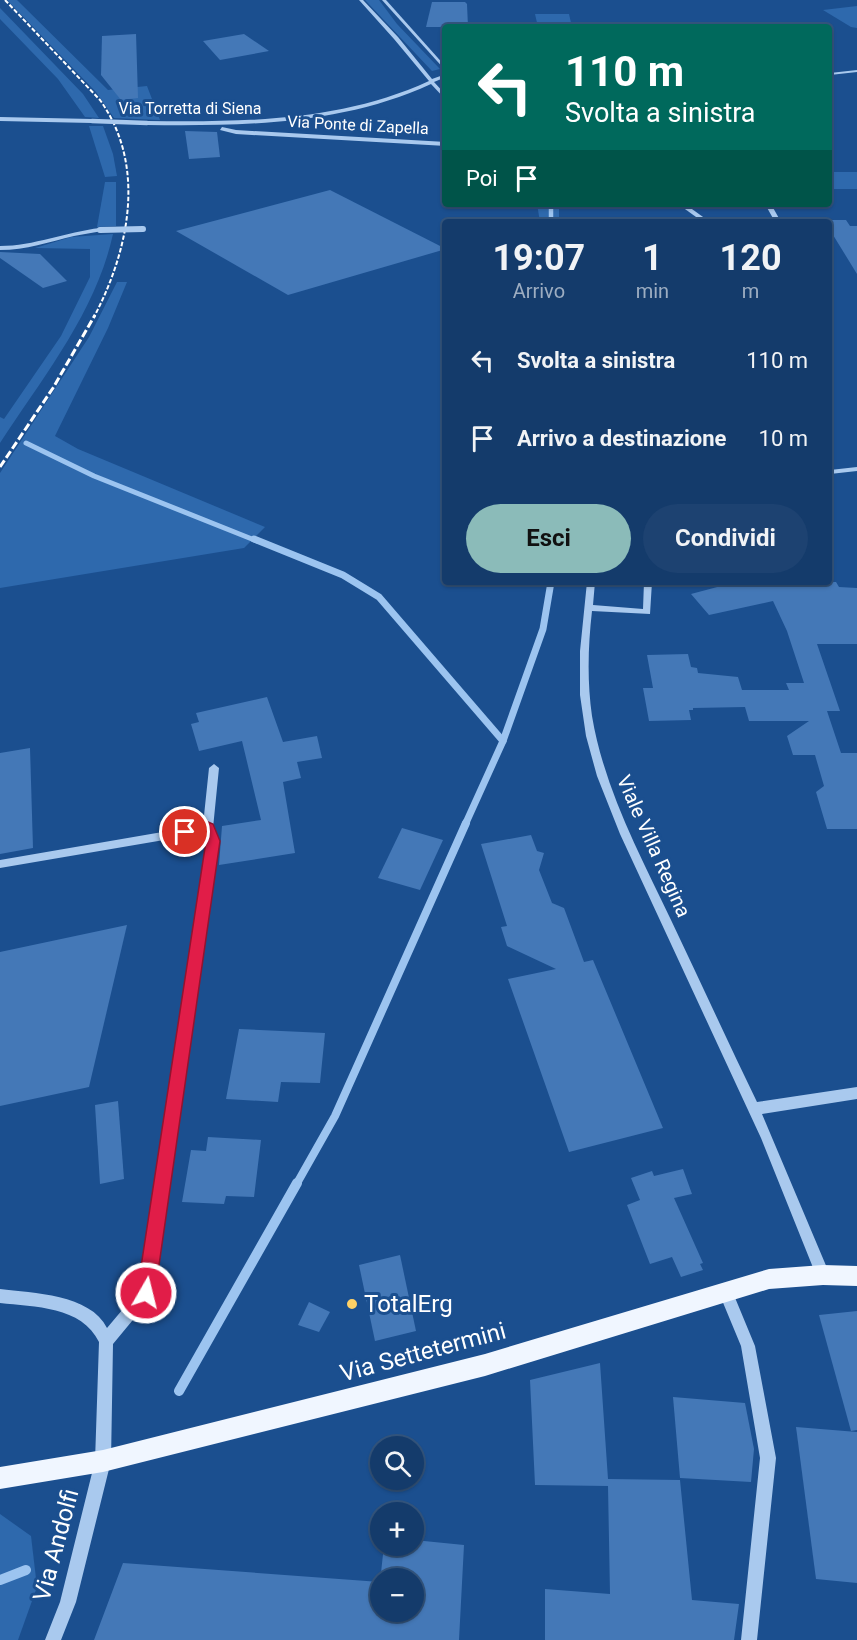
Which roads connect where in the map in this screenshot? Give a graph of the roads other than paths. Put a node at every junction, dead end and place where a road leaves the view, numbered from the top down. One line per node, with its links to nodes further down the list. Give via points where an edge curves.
1 (361, 0): 7 (street)
2 (384, 0): 3 (street)
3 (442, 65)
4 (857, 71): 5 (street)
5 (832, 74)
6 (442, 77): 7 (street, Via Torretta di Siena)
7 (432, 81): 8 (street); 10 (street, Via Torretta di Siena, via 392,98 336,113 276,121)
8 (442, 94)
9 (0, 119): 10 (street, Via Torretta di Siena, bridge)
10 (198, 124): 11 (street, Via Ponte di Zapella, via 236,132)
11 (442, 144)
12 (685, 207): 13 (street)
13 (703, 219)
14 (143, 229): 15 (street, bridge, via 80,231 15,249)
15 (0, 248)
16 (857, 469): 17 (street)
17 (832, 472)
18 (591, 585): 20 (street, Viale Villa Regina)
19 (648, 585): 20 (street, via 647,612)
20 (589, 608): 25 (street, Viale Villa Regina, via 584,674 593,750 625,834)
21 (214, 768): 22 (street)
22 (208, 828): 23 (street); 30 (street, via 213,841 146,1293)
23 (0, 864)
24 (857, 1093): 25 (street)
25 (753, 1109): 26 (street, Viale Villa Regina)
26 (823, 1275): 27 (main road, Via Settetermini); 28 (main road, Via Settetermini, via 769,1279)
27 (857, 1276)
28 (726, 1293): 31 (main road, Via Settetermini, via 485,1365); 34 (street, via 748,1346 768,1458)
29 (0, 1296): 30 (street, via 67,1306 84,1313 97,1323)
30 (106, 1341): 31 (street, Via Andolfi)
31 (103, 1461): 32 (main road, Via Settetermini); 33 (street, Via Andolfi, via 68,1602)
32 (0, 1478)
33 (53, 1640)
34 (749, 1640)

